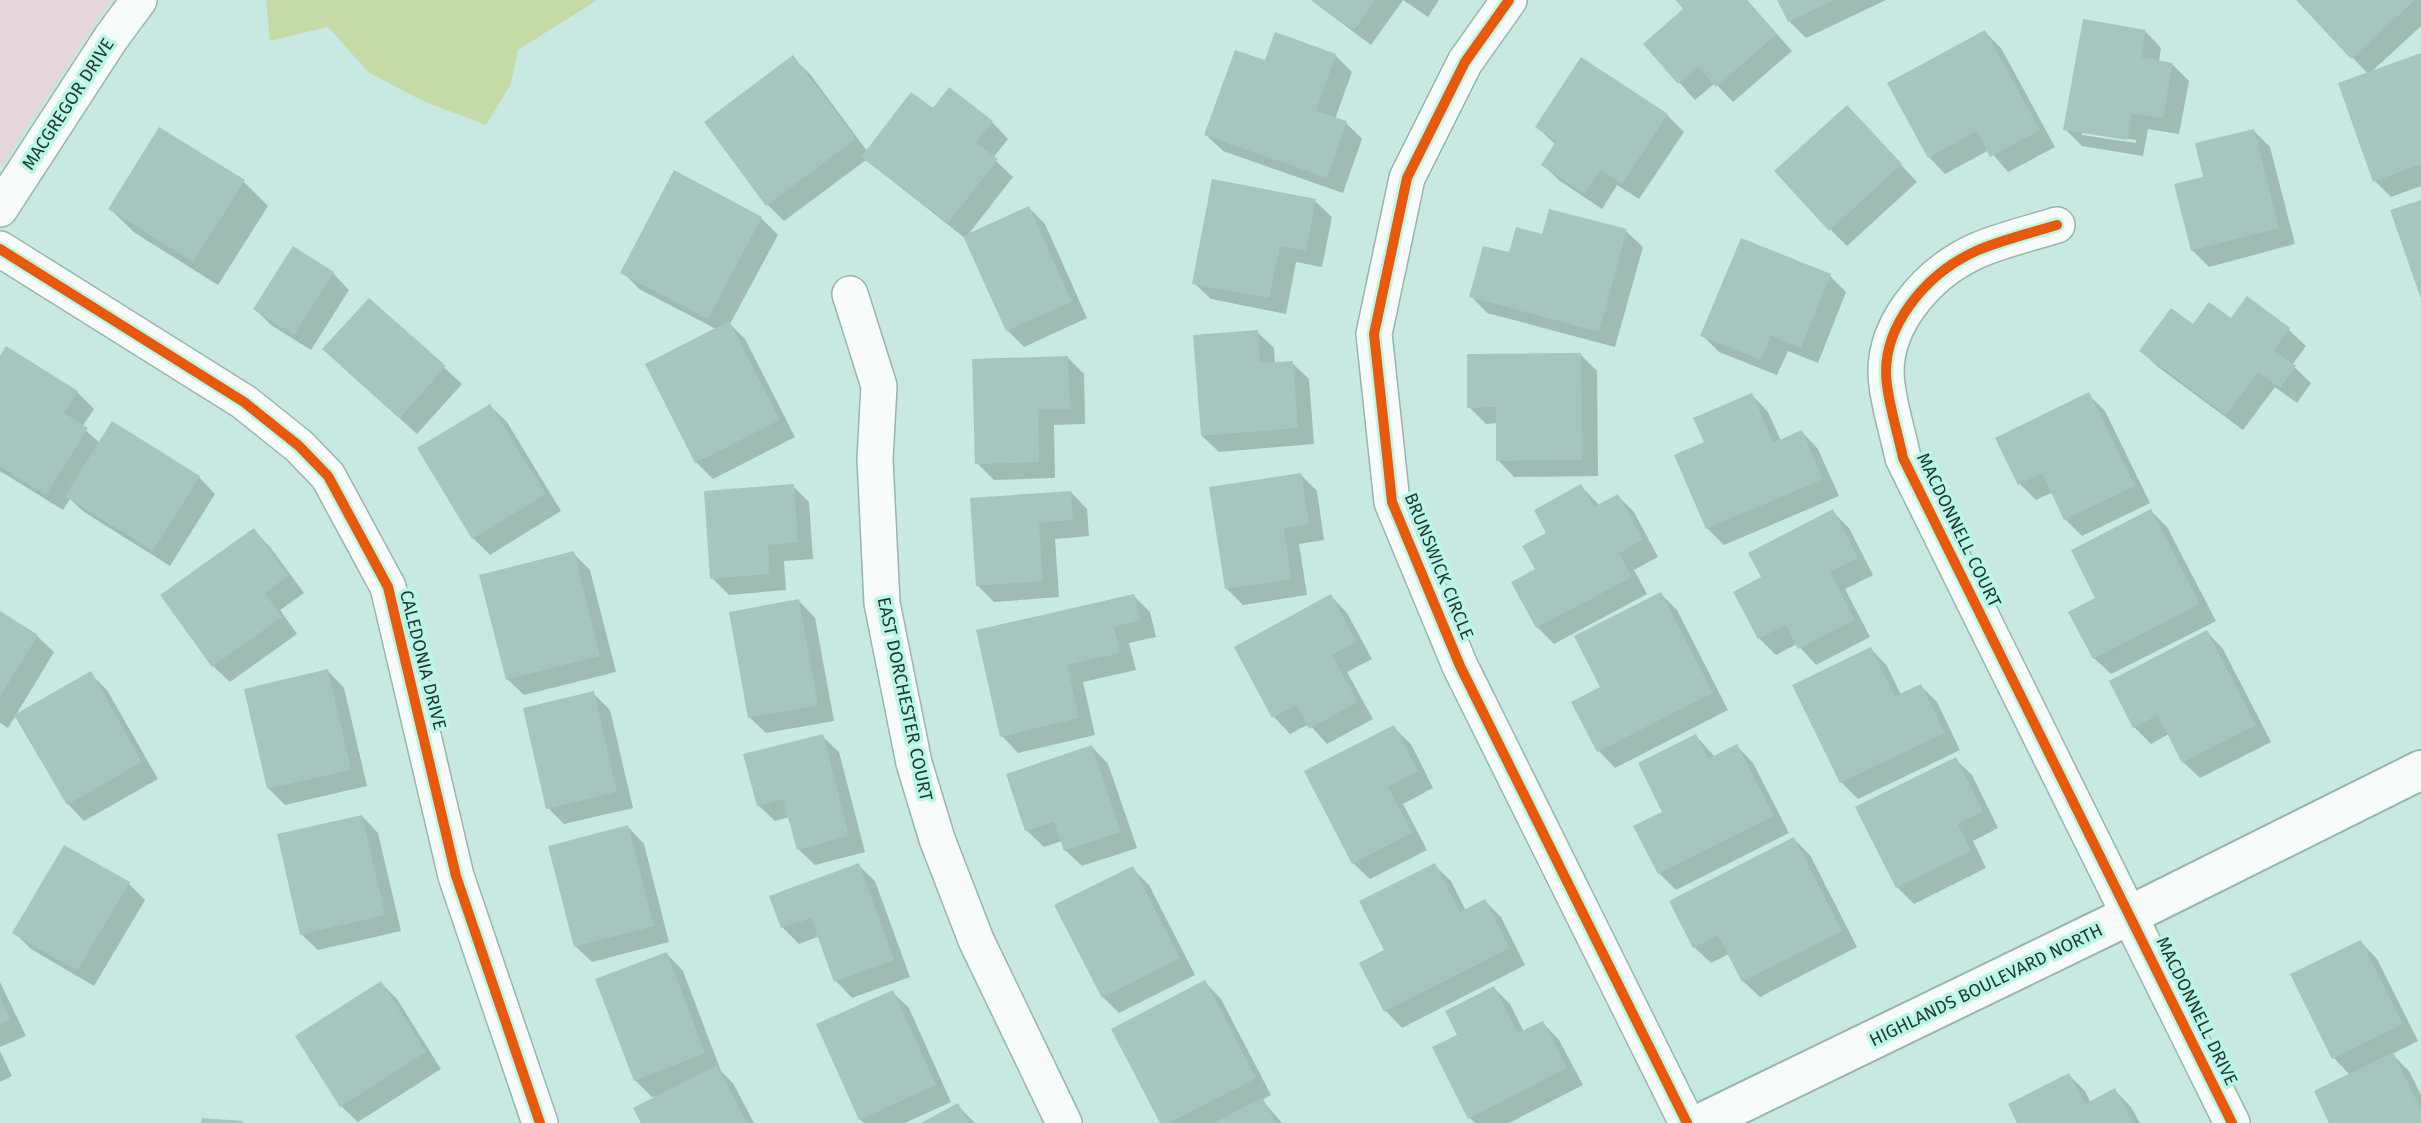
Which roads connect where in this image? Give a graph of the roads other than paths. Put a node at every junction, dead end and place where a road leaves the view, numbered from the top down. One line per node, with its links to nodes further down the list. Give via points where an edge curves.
1 (139, 0): 3 (street, MACGREGOR DRIVE)
2 (1509, 0): 11 (street, BRUNSWICK CIRCLE, via 1465,62 1407,178 1374,334 1392,502 1460,666)
3 (0, 209)
4 (2057, 225): 8 (street, MACDONNELL COURT, via 1975,251 1934,279 1899,317 1888,352 1886,383 1903,458)
5 (0, 249): 9 (street, CALEDONIA DRIVE, via 244,402 299,446 328,477 388,587 456,876)
6 (850, 294): 10 (street, EAST DORCHESTER COURT, via 879,386 875,459 882,603 914,763 976,940)
7 (2421, 770): 8 (street, HIGHLANDS BOULEVARD NORTH)
8 (2130, 915): 12 (street, HIGHLANDS BOULEVARD NORTH); 13 (street, MACDONNELL DRIVE)
9 (541, 1123)
10 (1064, 1123)
11 (1687, 1123)
12 (1701, 1123)
13 (2232, 1123)

